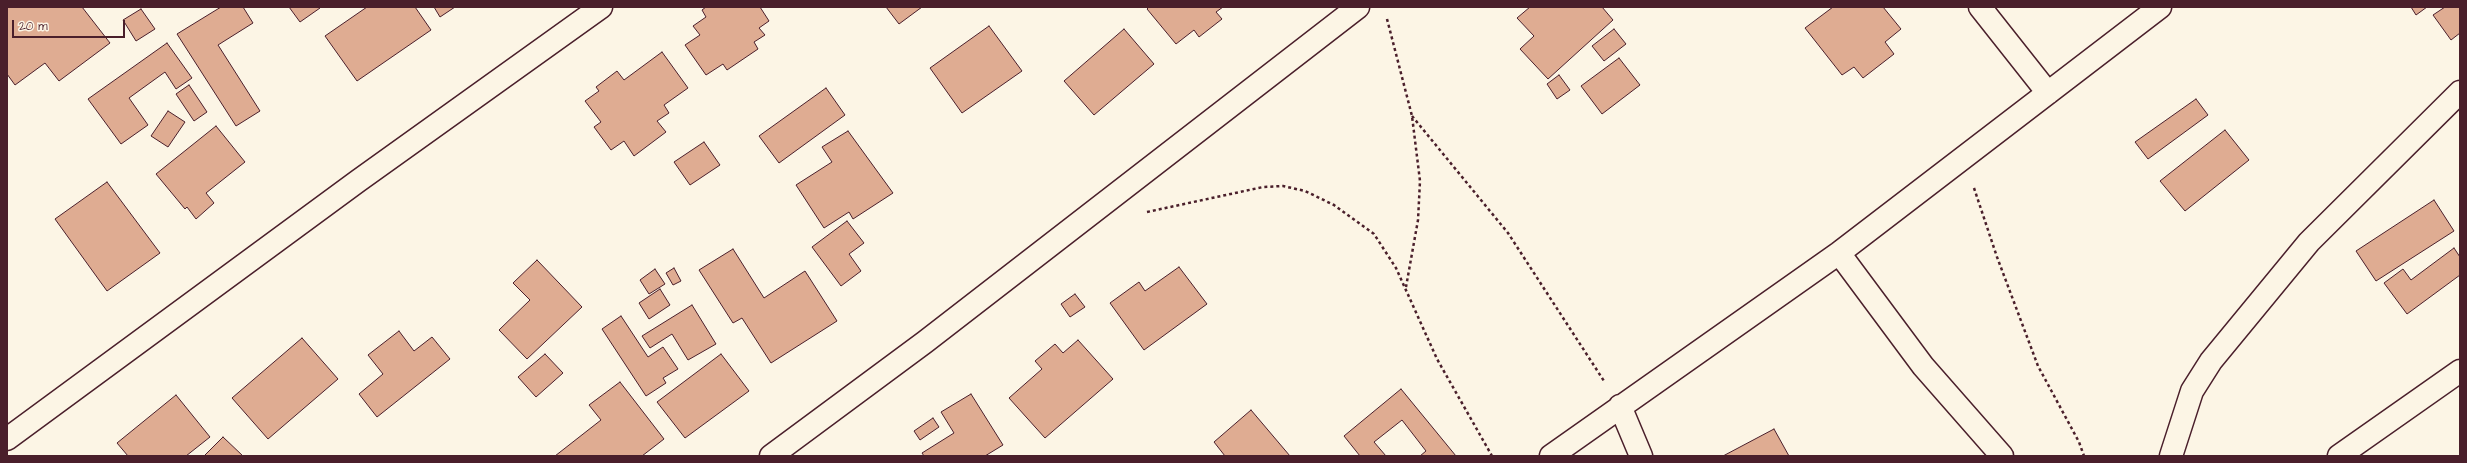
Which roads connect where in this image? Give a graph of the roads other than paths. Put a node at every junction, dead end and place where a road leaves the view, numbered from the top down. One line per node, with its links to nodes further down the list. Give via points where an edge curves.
1 (601, 7): 10 (street, via 358,181)
2 (1358, 7): 12 (street, via 925,342)
3 (1980, 7): 6 (street)
4 (2160, 7): 6 (street)
5 (2460, 92): 16 (street, via 2309,242 2211,361 2192,391)
6 (2048, 93): 7 (street)
7 (1839, 253): 9 (street); 15 (street, via 1923,366)
8 (2460, 371): 11 (street)
9 (1620, 406): 13 (street); 14 (street)
10 (7, 439)
11 (2368, 448): 17 (street)
12 (771, 456)
13 (1551, 456)
14 (1641, 456)
15 (2002, 456)
16 (2171, 456)
17 (2339, 456)

